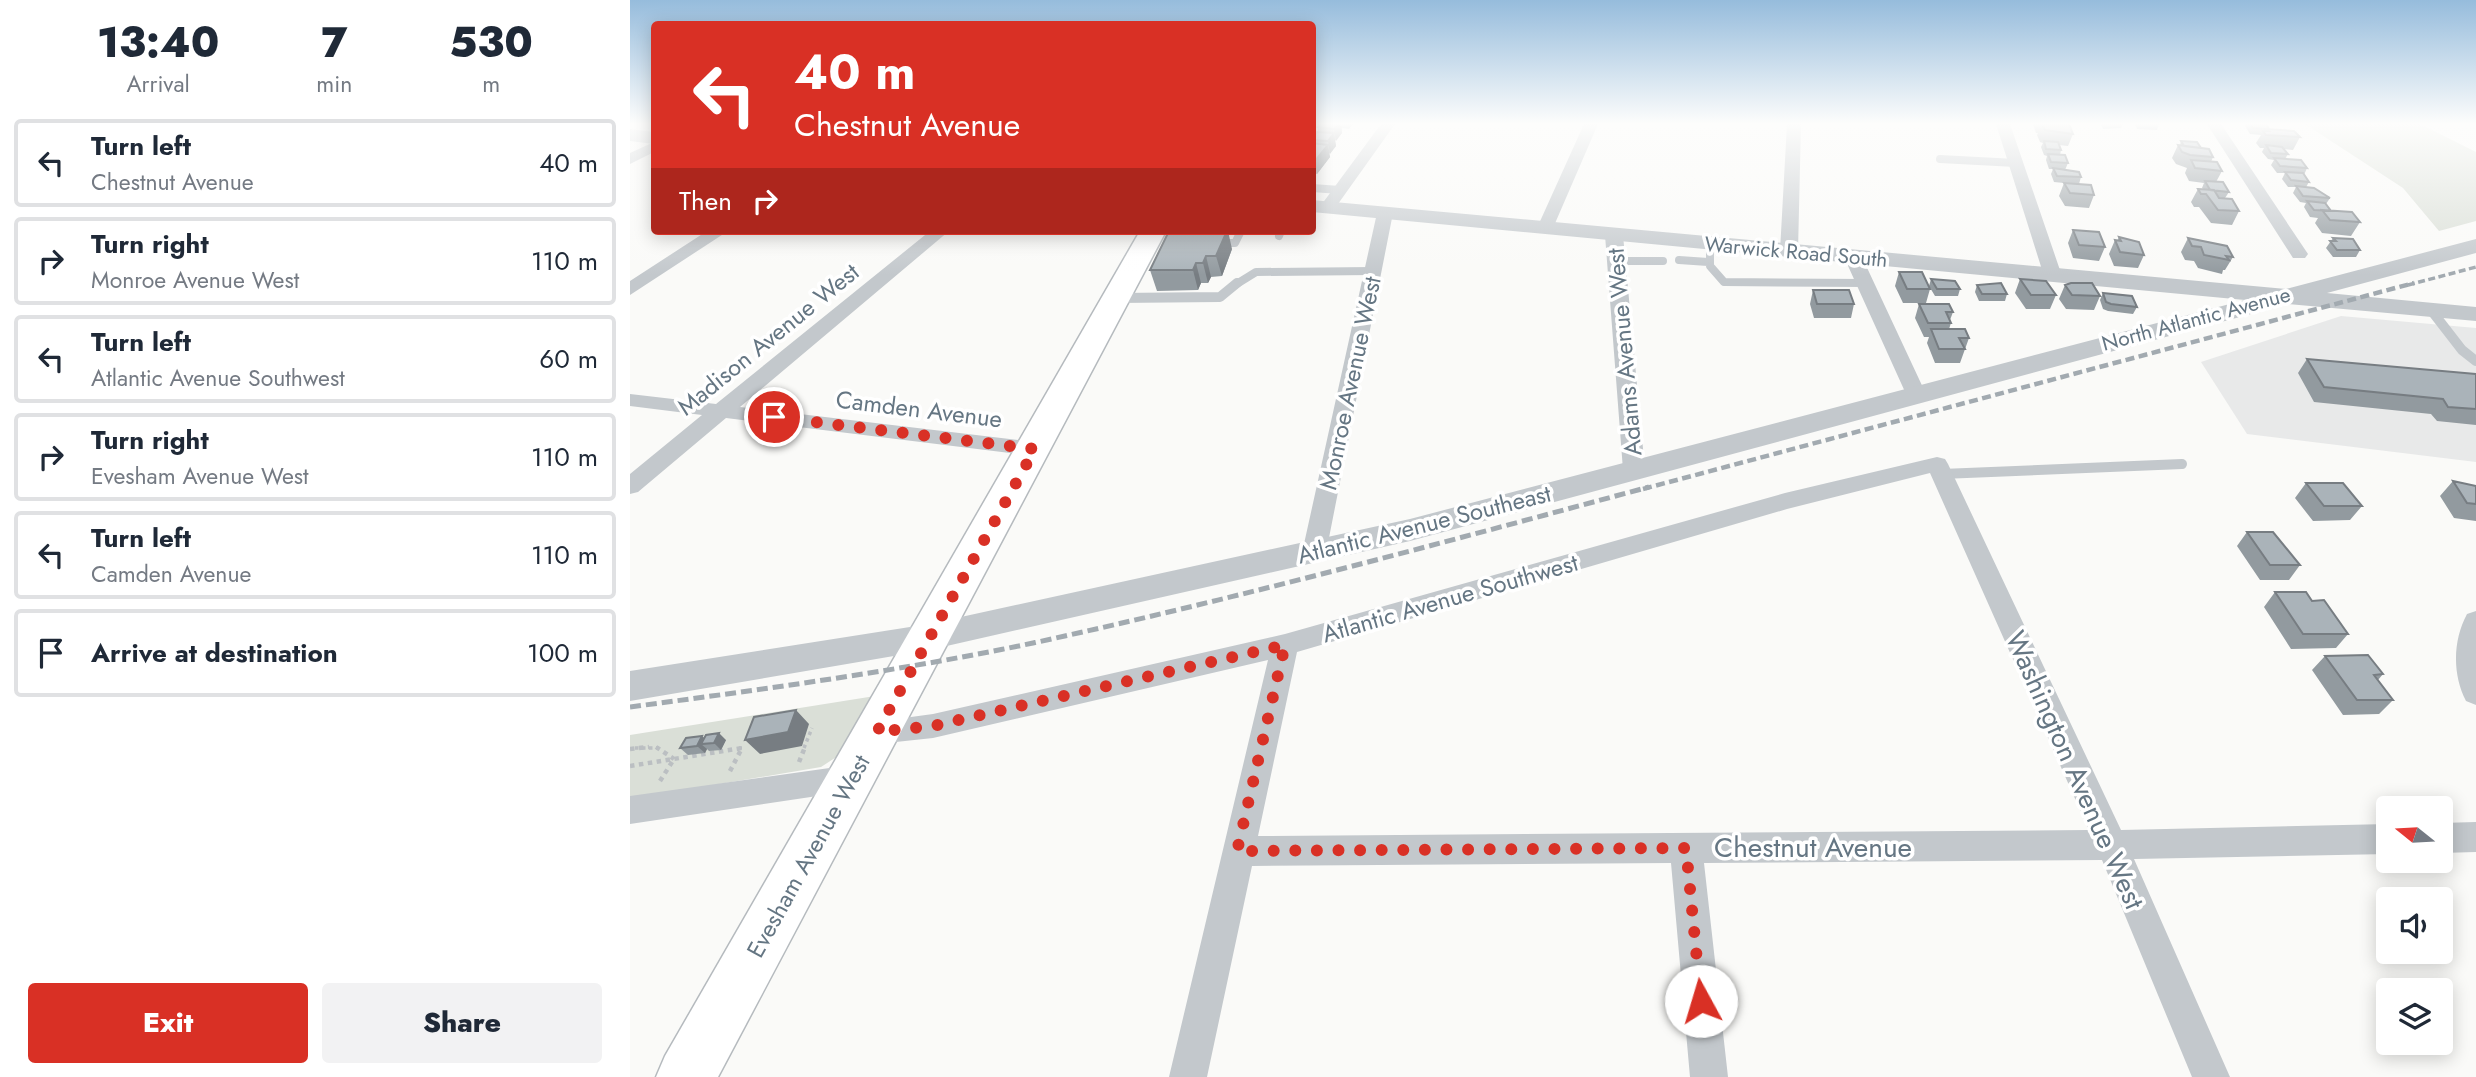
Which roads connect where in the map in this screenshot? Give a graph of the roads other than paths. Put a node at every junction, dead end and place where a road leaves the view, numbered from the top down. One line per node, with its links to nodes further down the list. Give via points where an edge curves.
1 (1348, 174): 6 (street)
2 (1569, 174): 8 (street)
3 (1792, 174): 17 (street)
4 (2020, 174): 25 (street)
5 (2247, 174): 19 (street)
6 (1326, 201): 7 (street, Warwick Road South)
7 (1385, 213): 8 (street, Warwick Road South); 24 (street, Monroe Avenue West)
8 (1545, 228): 12 (street, Warwick Road South)
9 (713, 235): 27 (street)
10 (935, 235): 35 (street, Madison Avenue West)
11 (1239, 235): 15 (lane)
12 (1614, 235): 18 (street, Warwick Road South); 22 (street, Adams Avenue West)
13 (1153, 238): 29 (main road, Evesham Avenue West)
14 (1206, 243): 15 (lane)
15 (1235, 243)
16 (2476, 246): 28 (street, North Atlantic Avenue)
17 (1788, 251): 18 (street, Warwick Road South); 20 (street, Warwick Road South)
18 (1709, 253): 21 (lane); 26 (lane, via 1714,277 1724,282)
19 (2299, 254)
20 (1853, 257): 25 (street, Warwick Road South); 26 (street)
21 (1679, 260)
22 (1616, 261): 23 (lane); 39 (street, Adams Avenue West)
23 (1662, 261)
24 (1373, 271): 29 (lane, via 1256,272 1242,276 1220,297); 41 (street, Monroe Avenue West)
25 (2053, 276): 28 (street, Warwick Road South)
26 (1865, 283): 33 (street)
27 (630, 289)
28 (2280, 297): 30 (street, Warwick Road South); 33 (street, North Atlantic Avenue)
29 (1116, 298): 36 (main road, Evesham Avenue West)
30 (2431, 310): 31 (street, Warwick Road South); 32 (lane, via 2462,351)
31 (2476, 314)
32 (2476, 360)
33 (1916, 394): 39 (street, Atlantic Avenue Southeast)
34 (630, 400): 35 (street, Camden Avenue)
35 (722, 411): 36 (street, Camden Avenue); 40 (street, Madison Avenue West)
36 (1035, 449): 43 (main road, Evesham Avenue West)
37 (2182, 464): 38 (lane)
38 (1939, 469): 44 (street, Atlantic Avenue Southwest, via 1785,501); 53 (street, Washington Avenue West)
39 (1634, 470): 41 (street, Atlantic Avenue Southeast)
40 (630, 486)
41 (1314, 553): 43 (street, Atlantic Avenue Southeast)
42 (2476, 621): 46 (street, via 2468,642)
43 (929, 637): 45 (street, Atlantic Avenue Southeast); 47 (main road, Evesham Avenue West)
44 (1285, 645): 47 (street, Atlantic Avenue Southwest, via 933,726); 55 (street)
45 (630, 686)
46 (2476, 693)
47 (877, 732): 48 (main road, Evesham Avenue West)
48 (851, 778): 49 (street); 56 (main road, Evesham Avenue West)
49 (630, 810)
50 (2476, 837): 51 (street)
51 (2454, 838)
52 (2376, 839): 53 (street, Chestnut Avenue)
53 (2112, 845): 54 (street, Chestnut Avenue); 59 (street, Washington Avenue West)
54 (1686, 848): 55 (street, Chestnut Avenue); 58 (street)
55 (1237, 851): 57 (street)
56 (686, 1077)
57 (1188, 1077)
58 (1709, 1077)
59 (2211, 1077)

